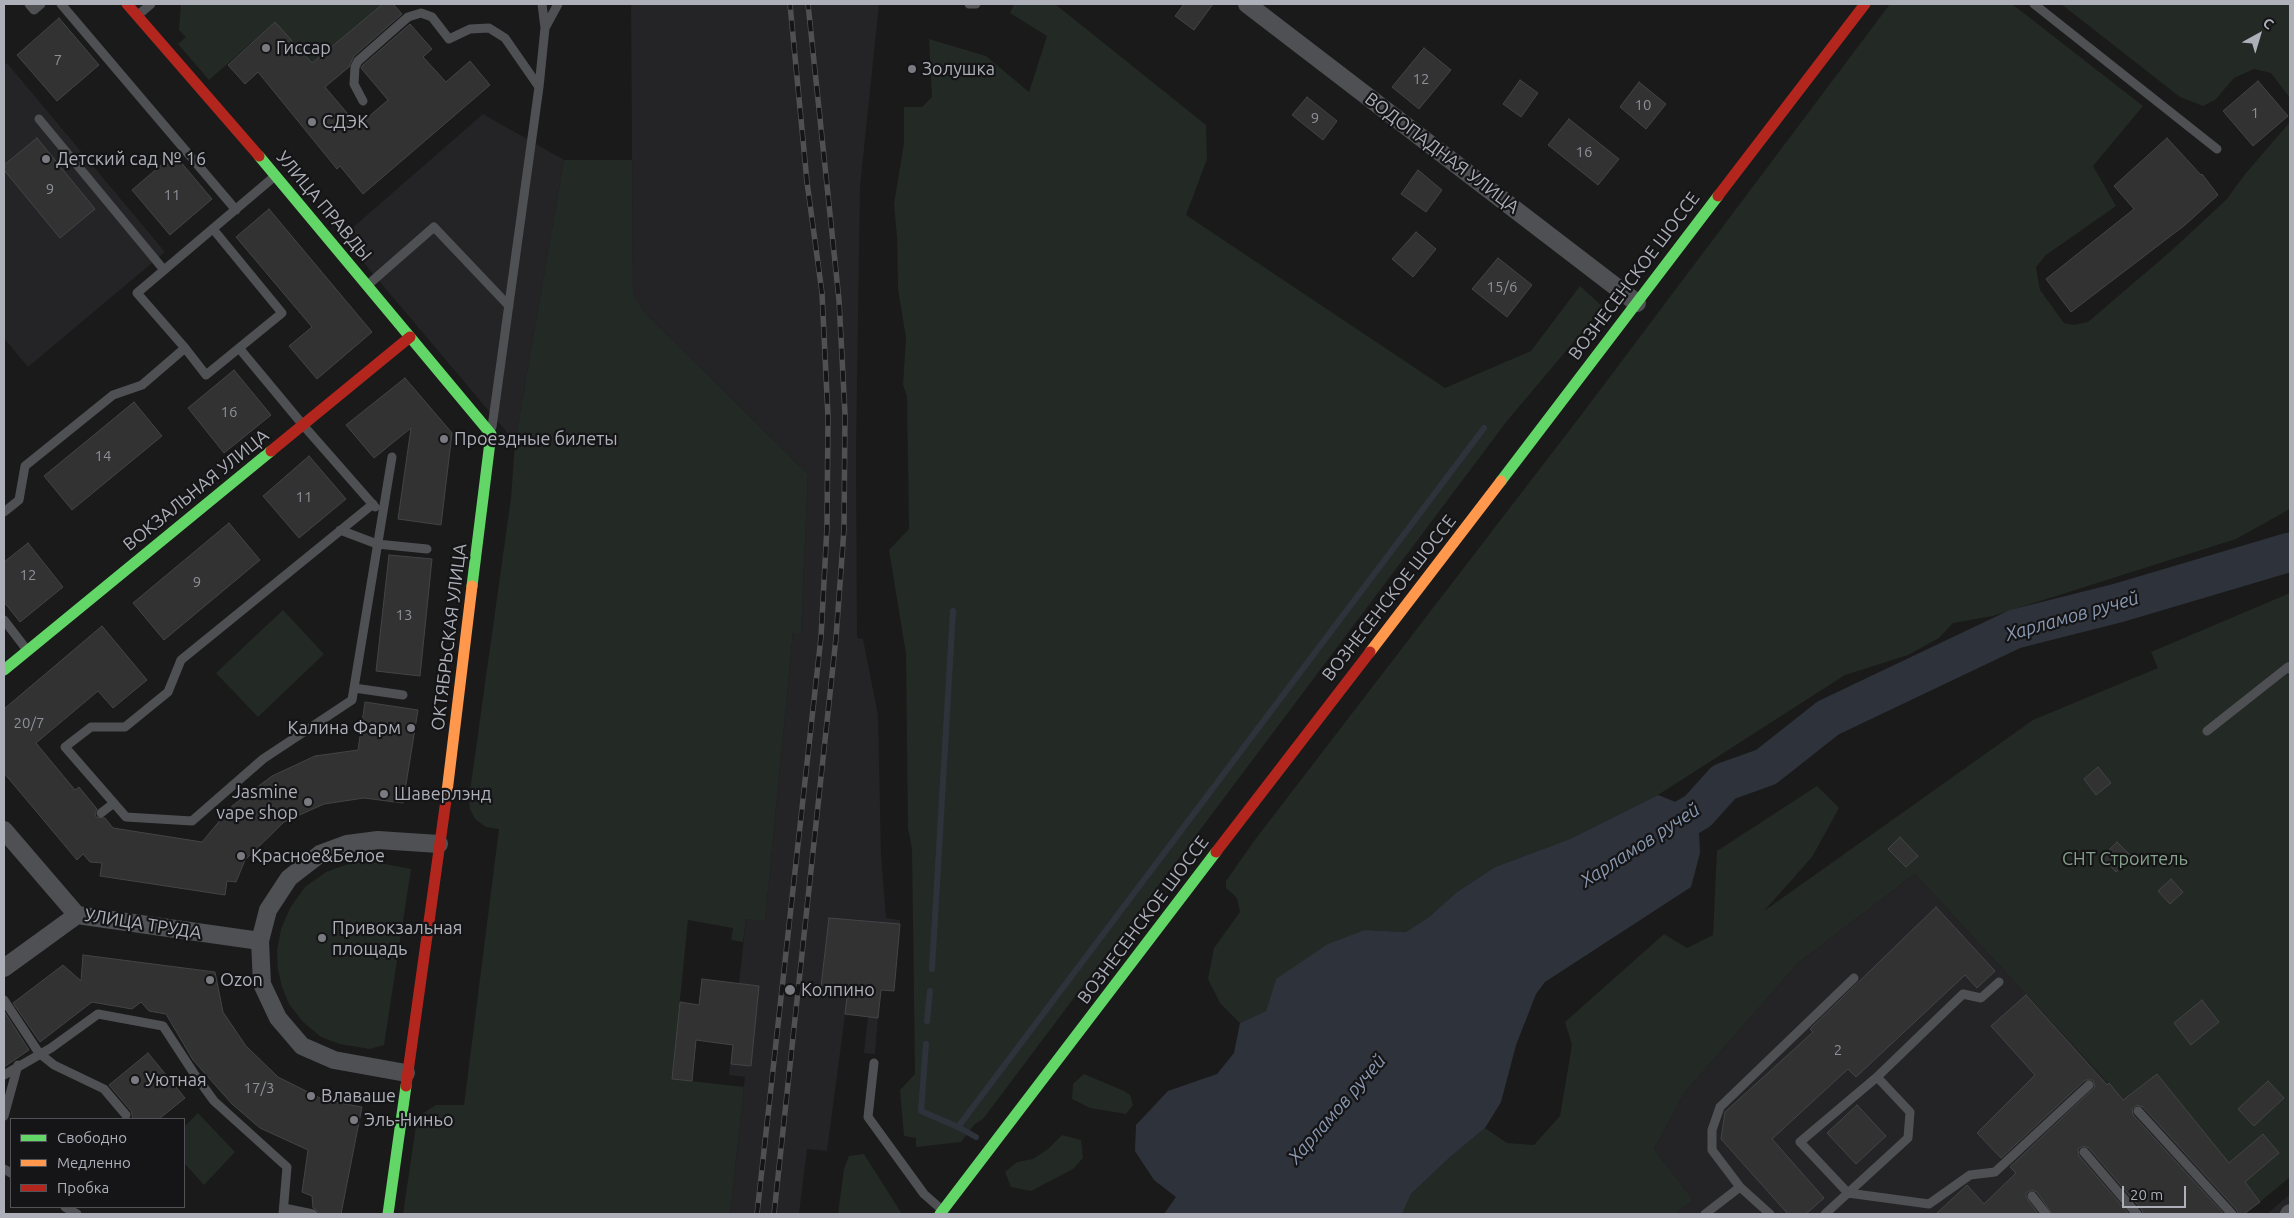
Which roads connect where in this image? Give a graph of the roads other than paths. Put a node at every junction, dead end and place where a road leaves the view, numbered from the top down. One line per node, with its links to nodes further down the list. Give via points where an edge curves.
1 (29, 4): 2 (lane, via 34,10)
2 (41, 4)
3 (61, 4): 20 (lane)
4 (127, 4): 13 (street, УЛИЦА ПРАВДЫ)
5 (151, 4): 13 (lane)
6 (542, 4): 14 (lane)
7 (558, 4): 14 (lane)
8 (969, 4): 9 (lane)
9 (976, 4)
10 (1247, 4): 24 (street, ВОДОПАДНАЯ УЛИЦА)
11 (1865, 4): 24 (street, ВОЗНЕСЕНСКОЕ ШОССЕ)
12 (2034, 4): 18 (lane)
13 (137, 16): 19 (street, УЛИЦА ПРАВДЫ)
14 (545, 28): 15 (lane)
15 (539, 86): 16 (lane, via 505,38 489,28 470,29 449,38 432,17 421,13 408,17 354,67 354,84); 25 (lane)
16 (363, 101)
17 (39, 119): 22 (lane)
18 (2217, 149)
19 (275, 176): 20 (lane); 23 (street, УЛИЦА ПРАВДЫ)
20 (236, 210): 21 (lane)
21 (213, 229): 22 (lane); 28 (lane, via 282,313)
22 (164, 270): 27 (lane, via 137,293)
23 (368, 285): 25 (lane, via 434,227); 26 (street, УЛИЦА ПРАВДЫ)
24 (1637, 303): 70 (street, ВОЗНЕСЕНСКОЕ ШОССЕ)
25 (509, 306): 30 (lane)
26 (410, 337): 29 (street, ВОКЗАЛЬНАЯ УЛИЦА); 30 (street, УЛИЦА ПРАВДЫ)
27 (184, 348): 28 (lane, via 206,375); 33 (lane, via 142,385 113,395 26,466 19,500)
28 (239, 348): 29 (lane)
29 (303, 425): 32 (lane); 39 (street, ВОКЗАЛЬНАЯ УЛИЦА)
30 (491, 434): 48 (street, ОКТЯБРЬСКАЯ УЛИЦА)
31 (392, 457): 34 (lane)
32 (372, 504): 34 (lane); 35 (lane)
33 (4, 512)
34 (382, 514): 36 (lane)
35 (340, 530): 36 (lane); 45 (lane, via 181,660 168,692 125,728 91,727 65,748)
36 (377, 544): 37 (lane); 42 (lane)
37 (426, 548)
38 (4, 620): 39 (lane)
39 (28, 651): 41 (street, ВОКЗАЛЬНАЯ УЛИЦА)
40 (2290, 669): 44 (lane, via 2288,667)
41 (4, 670)
42 (354, 688): 43 (lane); 45 (lane, via 352,700 263,759 192,821 126,816)
43 (403, 696)
44 (2207, 731)
45 (114, 803): 46 (lane)
46 (101, 814)
47 (4, 830): 49 (street, УЛИЦА ТРУДА)
48 (439, 844): 50 (street, via 378,840 347,844 320,854 289,878 268,910); 58 (street)
49 (77, 915): 50 (street, УЛИЦА ТРУДА); 51 (street)
50 (260, 941): 58 (street, via 262,984 278,1018 302,1046 334,1060)
51 (4, 968)
52 (1854, 978): 66 (lane, via 1720,1107 1712,1130 1712,1150)
53 (1999, 982): 60 (lane, via 1981,998 1963,994)
54 (4, 1000): 55 (lane)
55 (40, 1053): 57 (lane); 63 (lane, via 54,1065 104,1090); 69 (lane, via 98,1014 163,1026 214,1101 287,1167)
56 (874, 1063): 70 (lane, via 868,1117 924,1194)
57 (18, 1065): 59 (lane); 64 (lane)
58 (406, 1073): 72 (street)
59 (4, 1075)
60 (1878, 1077): 67 (lane, via 1910,1112 1908,1138); 67 (lane, via 1800,1142)
61 (2089, 1085): 67 (lane, via 1995,1172 1970,1175 1929,1204)
62 (2138, 1111): 78 (lane)
63 (126, 1115)
64 (4, 1116)
65 (2084, 1152): 77 (lane)
66 (1740, 1187): 73 (lane); 74 (lane)
67 (1848, 1193): 75 (lane)
68 (2032, 1196): 76 (lane)
69 (283, 1211): 71 (lane)
70 (942, 1212)
71 (313, 1214)
72 (388, 1214)
73 (1705, 1214)
74 (1770, 1214)
75 (1825, 1214)
76 (2046, 1214)
77 (2137, 1214)
78 (2232, 1214)

